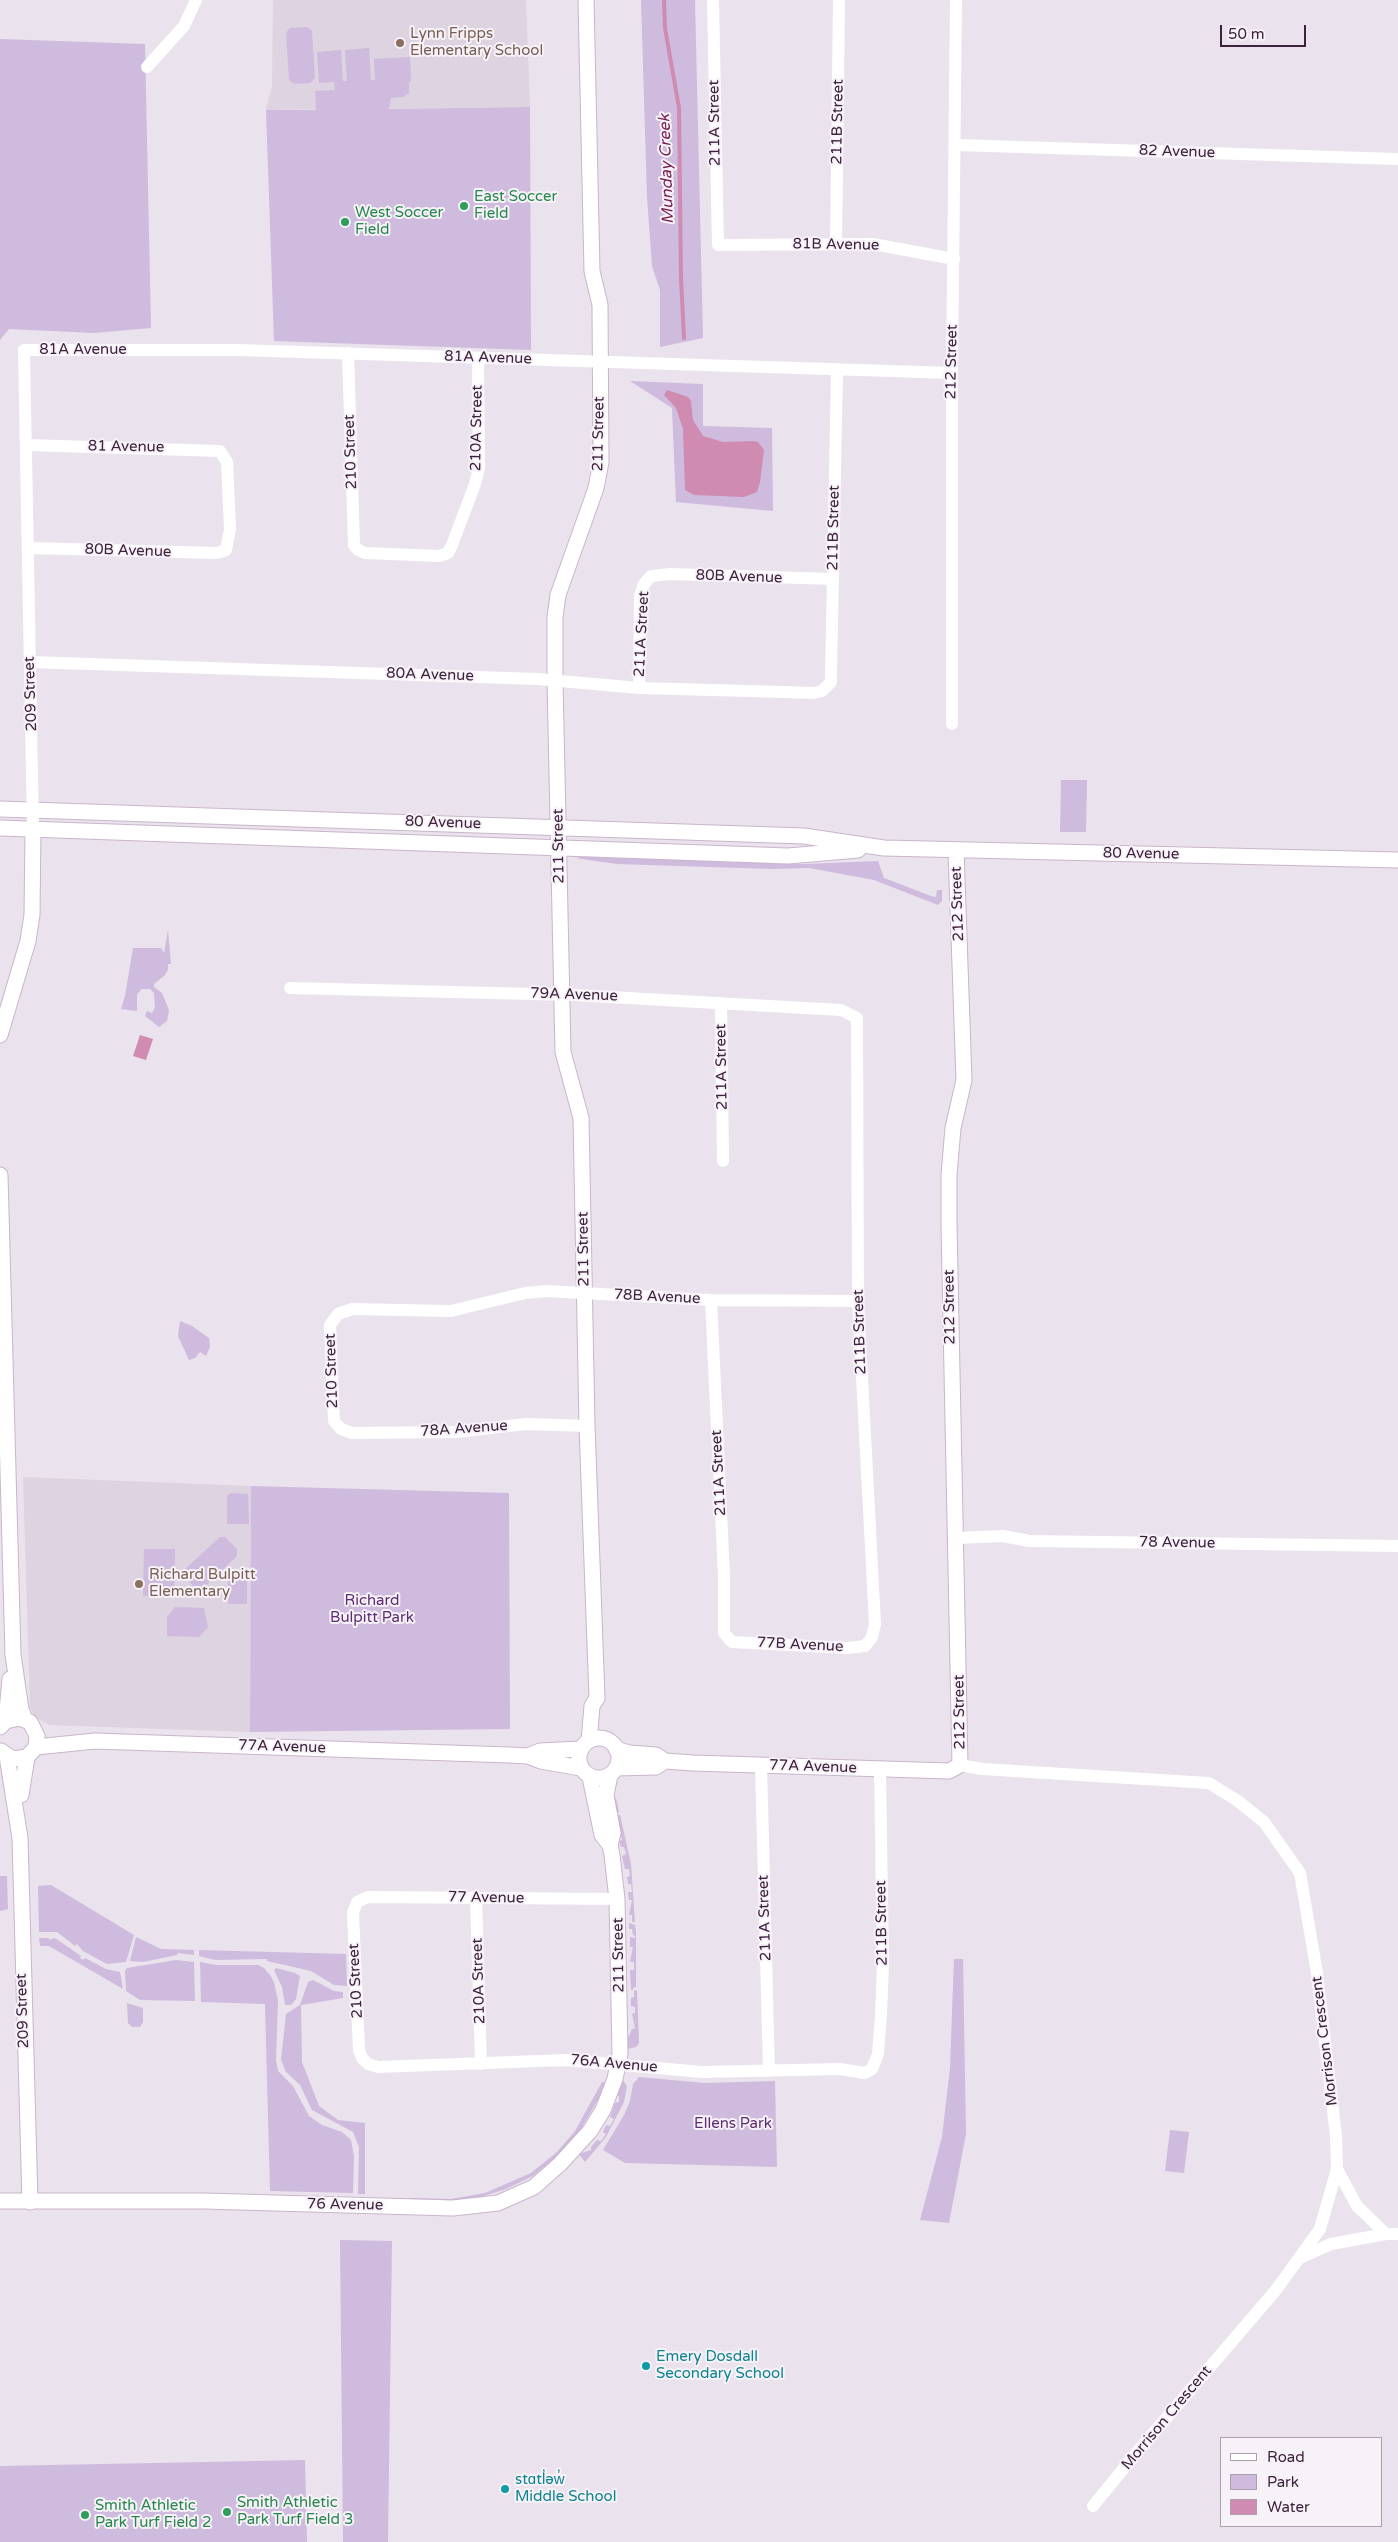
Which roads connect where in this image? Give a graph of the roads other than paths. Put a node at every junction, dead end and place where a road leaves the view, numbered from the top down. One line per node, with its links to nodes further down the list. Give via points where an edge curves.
1 (196, 0): 6 (street, via 184,26)
2 (586, 0): 15 (street, 211 Street, via 592,271 600,305)
3 (713, 0): 10 (street, 211A Street)
4 (839, 0): 9 (street, 211B Street)
5 (956, 0): 7 (street, 212 Street)
6 (147, 67)
7 (956, 145): 8 (street, 82 Avenue); 11 (street, 212 Street)
8 (1398, 159)
9 (836, 244): 10 (street, 81B Avenue); 11 (street, 81B Avenue, via 873,244)
10 (718, 245)
11 (954, 259): 17 (street, 212 Street)
12 (24, 350): 13 (street, 81A Avenue); 18 (street, 209 Street)
13 (348, 353): 14 (street, 81A Avenue); 21 (street, 210 Street, via 354,545 365,553 438,556)
14 (478, 358): 15 (street, 81A Avenue); 21 (street, 210A Street, via 479,468)
15 (600, 363): 16 (street, 81A Avenue); 25 (street, 211 Street, via 599,475 558,595)
16 (837, 370): 17 (street, 81A Avenue); 23 (street, 211B Street)
17 (952, 373): 28 (street, 212 Street)
18 (27, 445): 19 (street, 209 Street); 20 (street, 81 Avenue, via 202,449 224,453 228,471 230,529)
19 (29, 548): 20 (street, 80B Avenue, via 206,554); 24 (street, 209 Street)
20 (226, 550)
21 (448, 552)
22 (646, 580): 23 (street, 80B Avenue, via 664,574); 27 (street, 211A Street, via 640,596)
23 (833, 580): 26 (street, 211B Street)
24 (30, 662): 25 (street, 80A Avenue); 30 (street, 209 Street)
25 (555, 681): 27 (street, 80A Avenue); 31 (street, 211 Street)
26 (828, 686): 27 (street, 80A Avenue, via 814,693)
27 (639, 688)
28 (952, 724)
29 (0, 809): 30 (street, 80 Avenue)
30 (33, 810): 31 (street, 80 Avenue); 33 (street, 209 Street)
31 (559, 827): 34 (street, 211 Street); 35 (street, 80 Avenue, via 804,836)
32 (0, 828): 33 (street, 80 Avenue)
33 (33, 829): 34 (street, 80 Avenue); 42 (street, 209 Street, via 34,887 30,932)
34 (559, 846): 35 (street, 80 Avenue, via 788,856); 39 (street, 211 Street)
35 (884, 848): 36 (street, 80 Avenue)
36 (956, 850): 37 (street, 80 Avenue); 52 (street, 212 Street, via 964,1080 953,1128 948,1224)
37 (1398, 860)
38 (290, 988): 39 (street, 79A Avenue)
39 (562, 994): 40 (street, 79A Avenue); 45 (street, 211 Street, via 563,1052 582,1118)
40 (721, 1003): 41 (street, 79A Avenue, via 841,1010); 43 (street, 211A Street)
41 (857, 1018): 47 (street, 211B Street)
42 (0, 1035)
43 (723, 1161)
44 (0, 1175): 48 (street)
45 (585, 1293): 46 (street, 78B Avenue); 49 (street, 78B Avenue, via 525,1293 451,1310 352,1309); 50 (street, 211 Street)
46 (710, 1300): 47 (street, 78B Avenue); 54 (street, 211A Street, via 724,1633)
47 (858, 1302): 55 (street, 211B Street, via 875,1624)
48 (2, 1304): 56 (street)
49 (338, 1314): 51 (street, 210 Street, via 330,1325 334,1421)
50 (587, 1426): 51 (street, 78A Avenue, via 526,1424 445,1432 352,1433); 57 (street, 211 Street)
51 (341, 1429)
52 (957, 1538): 53 (street, 78 Avenue, via 1003,1536 1029,1541); 68 (street, 212 Street)
53 (1398, 1546)
54 (732, 1642): 55 (street, 77B Avenue, via 847,1648)
55 (868, 1644)
56 (13, 1656): 58 (street); 59 (street, via 20,1708)
57 (597, 1698): 61 (street, 211 Street); 62 (street, 211 Street, via 592,1706)
58 (3, 1724): 59 (street, via 12,1718)
59 (31, 1725): 60 (street); 63 (street, 209 Street)
60 (95, 1740): 63 (street, 77A Avenue); 65 (street, 77A Avenue)
61 (611, 1744): 62 (street, via 595,1738); 66 (street, 77A Avenue, via 629,1753 656,1755); 71 (street, via 619,1758)
62 (585, 1745): 65 (street, 77A Avenue, via 540,1751); 70 (street, via 578,1761)
63 (31, 1752): 64 (street, 77A Avenue, via 20,1759); 72 (street, 209 Street, via 23,1769)
64 (4, 1753): 72 (street, 209 Street)
65 (528, 1756): 70 (street, 77A Avenue)
66 (665, 1761): 67 (street, 77A Avenue); 71 (street, 77A Avenue, via 656,1766)
67 (760, 1764): 69 (street, 77A Avenue); 80 (street, 211A Street)
68 (960, 1766): 69 (street, 77A Avenue, via 949,1771); 82 (street, Morrison Crescent, via 1209,1783 1264,1822 1300,1873 1317,1973)
69 (880, 1769): 81 (street, 211B Street, via 881,2015 878,2054 872,2069)
70 (585, 1772): 71 (street, via 600,1779); 73 (street, 211 Street, via 602,1835)
71 (613, 1772): 73 (street, 211 Street, via 606,1795 613,1833)
72 (18, 1819): 84 (street, 209 Street)
73 (610, 1845): 75 (street, 211 Street)
74 (476, 1898): 75 (street, 77 Avenue); 76 (street, 77 Avenue, via 368,1897); 78 (street, 210A Street)
75 (618, 1899): 79 (street, 211 Street)
76 (356, 1902): 77 (street, 210 Street, via 353,1913 359,2050)
77 (364, 2060): 78 (street, 76A Avenue, via 378,2067)
78 (481, 2064): 79 (street, 76A Avenue, via 566,2060)
79 (618, 2064): 80 (street, 76A Avenue, via 702,2072); 84 (street, 76 Avenue, via 603,2110 590,2131 534,2187 498,2203 453,2208 204,2201)
80 (769, 2071): 81 (street, 76A Avenue, via 840,2069)
81 (865, 2073)
82 (1337, 2169): 85 (street, via 1357,2206); 86 (street, Morrison Crescent, via 1320,2229)
83 (0, 2201): 84 (street, 76 Avenue)
84 (30, 2202)
85 (1392, 2234): 86 (street, via 1331,2244)
86 (1302, 2257): 87 (street, Morrison Crescent)
87 (1094, 2506)

